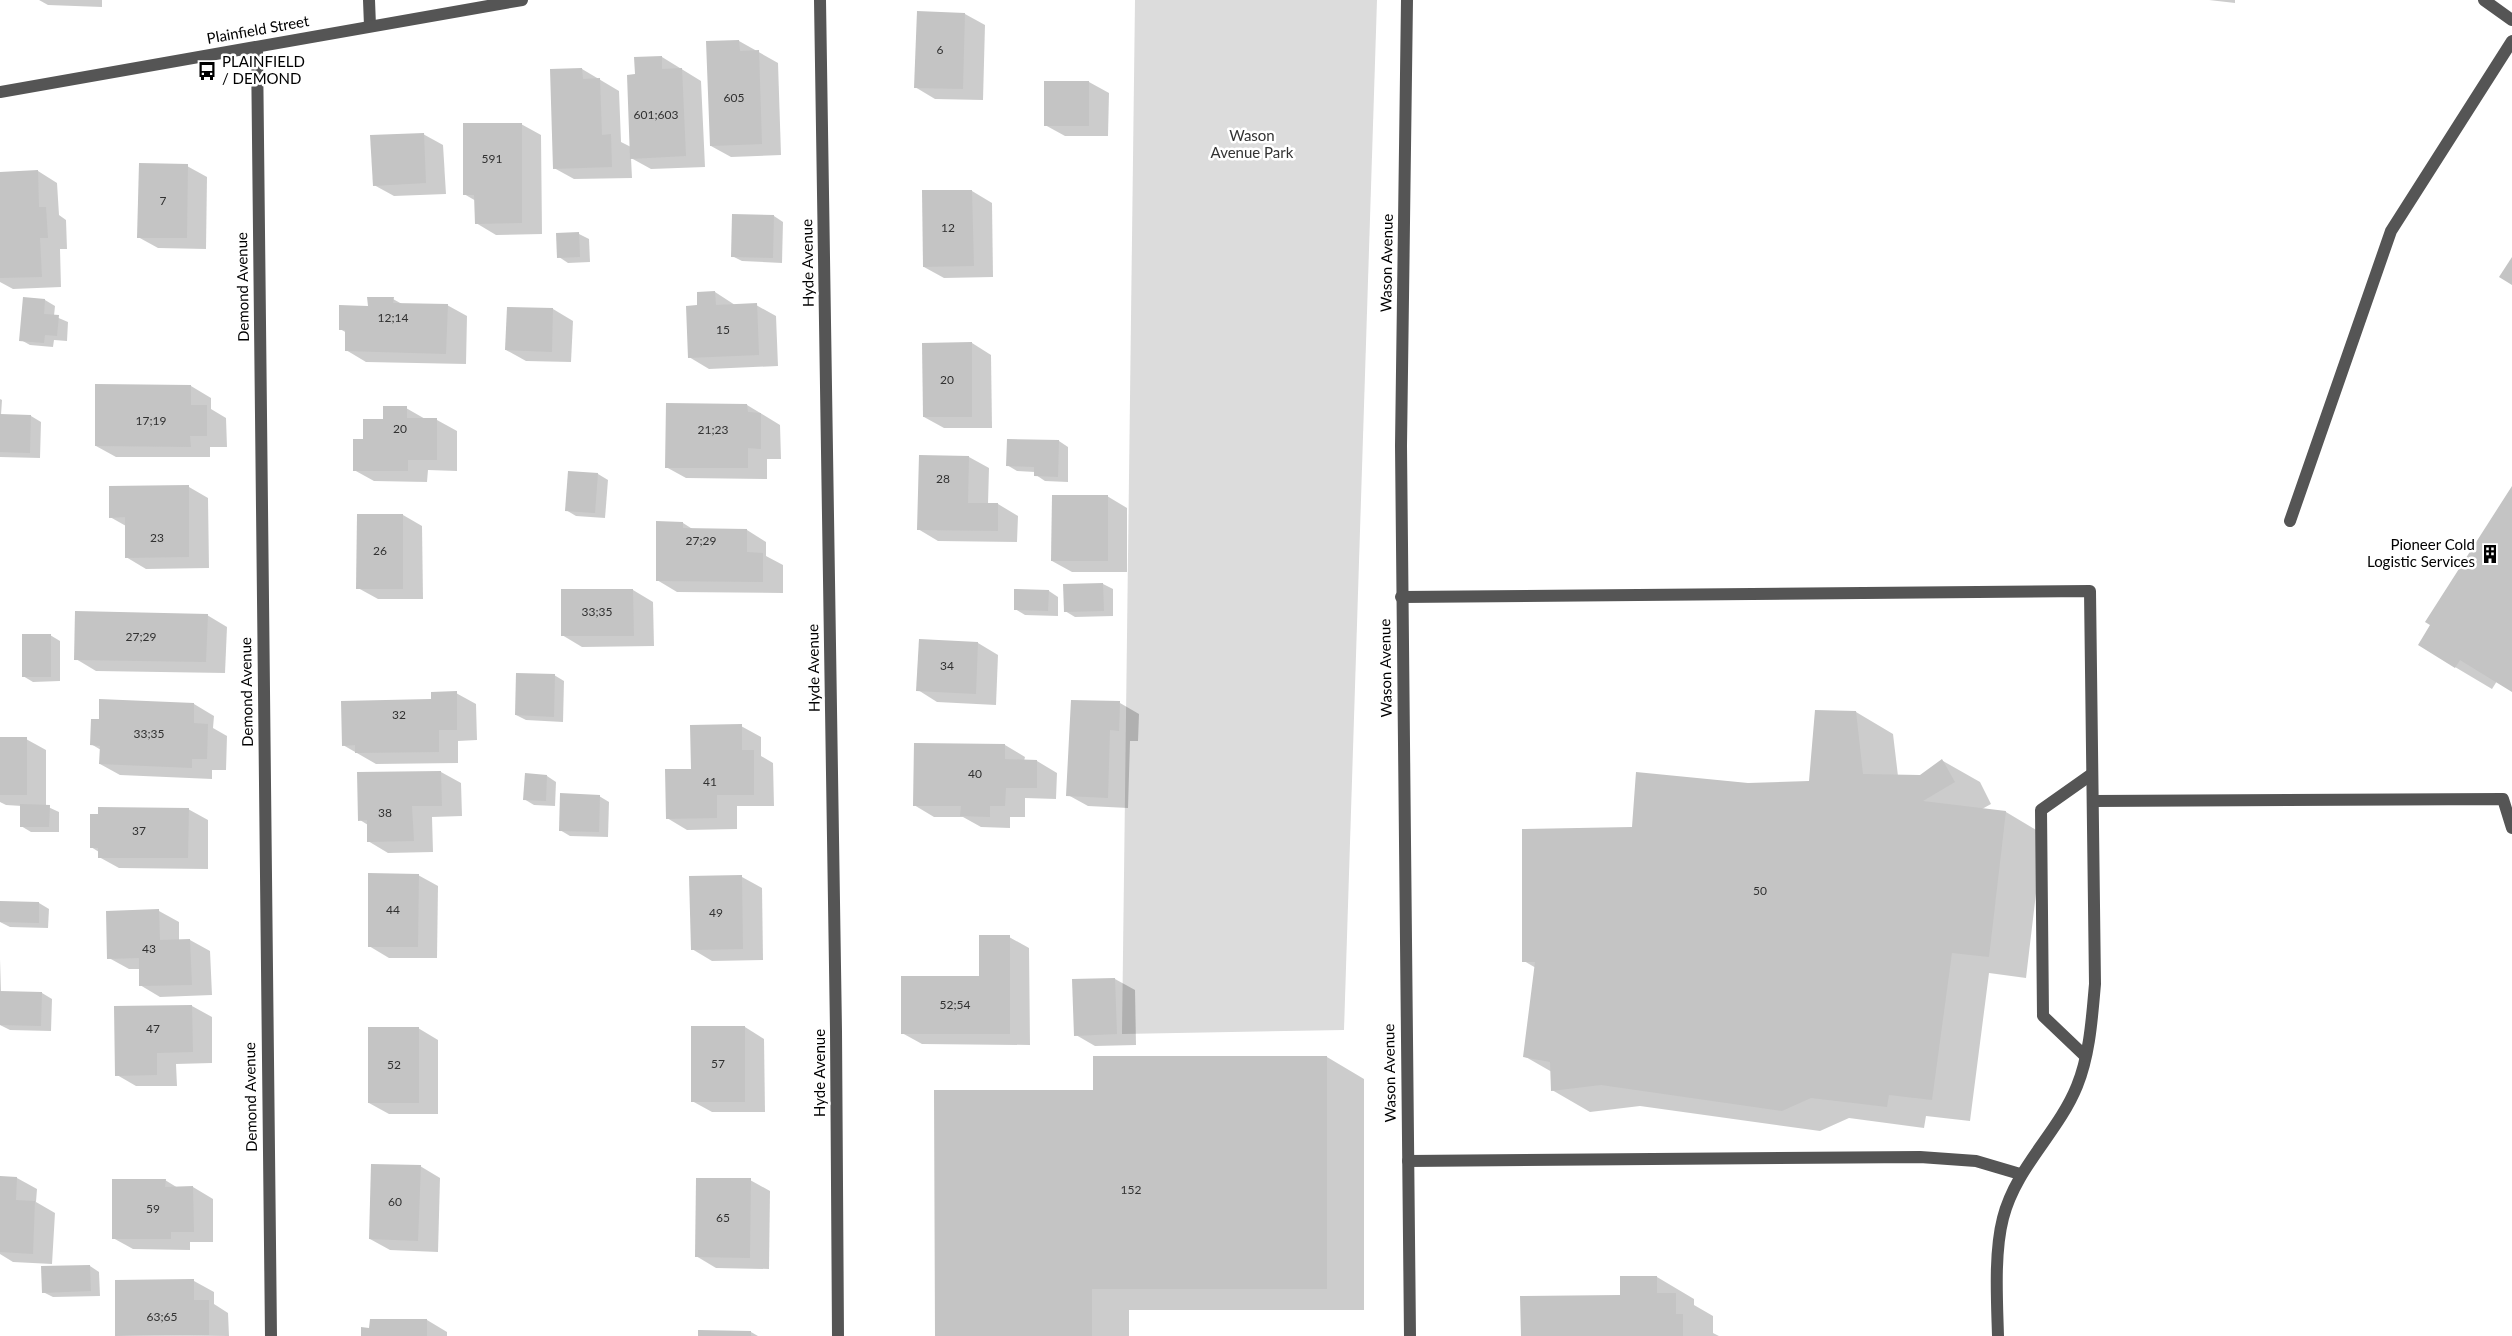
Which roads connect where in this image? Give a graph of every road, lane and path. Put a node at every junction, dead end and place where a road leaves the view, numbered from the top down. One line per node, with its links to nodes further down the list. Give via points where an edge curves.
1 (369, 0): 7 (street)
2 (522, 0): 7 (street, Plainfield Street)
3 (820, 0): 20 (street, Hyde Avenue)
4 (1407, 0): 12 (street, Wason Avenue)
5 (2484, 0): 6 (street)
6 (2512, 20)
7 (370, 26): 9 (street, Plainfield Street)
8 (2512, 41): 11 (street, via 2391,231)
9 (256, 47): 10 (street, Plainfield Street); 19 (street, Demond Avenue)
10 (0, 92)
11 (2290, 521)
12 (1401, 597): 13 (street, via 2090,591); 17 (street, Wason Avenue)
13 (2092, 774): 14 (street); 16 (street, via 2041,810 2043,1016)
14 (2093, 801): 15 (street, via 2503,799); 16 (street, via 2095,984)
15 (2512, 828)
16 (2084, 1056): 18 (street, via 2078,1085 2055,1126)
17 (1408, 1161): 18 (street, via 1920,1157 1976,1161); 21 (street, Wason Avenue)
18 (2020, 1174): 22 (street, via 2002,1218 1997,1271)
19 (271, 1336)
20 (838, 1336)
21 (1410, 1336)
22 (1998, 1336)

